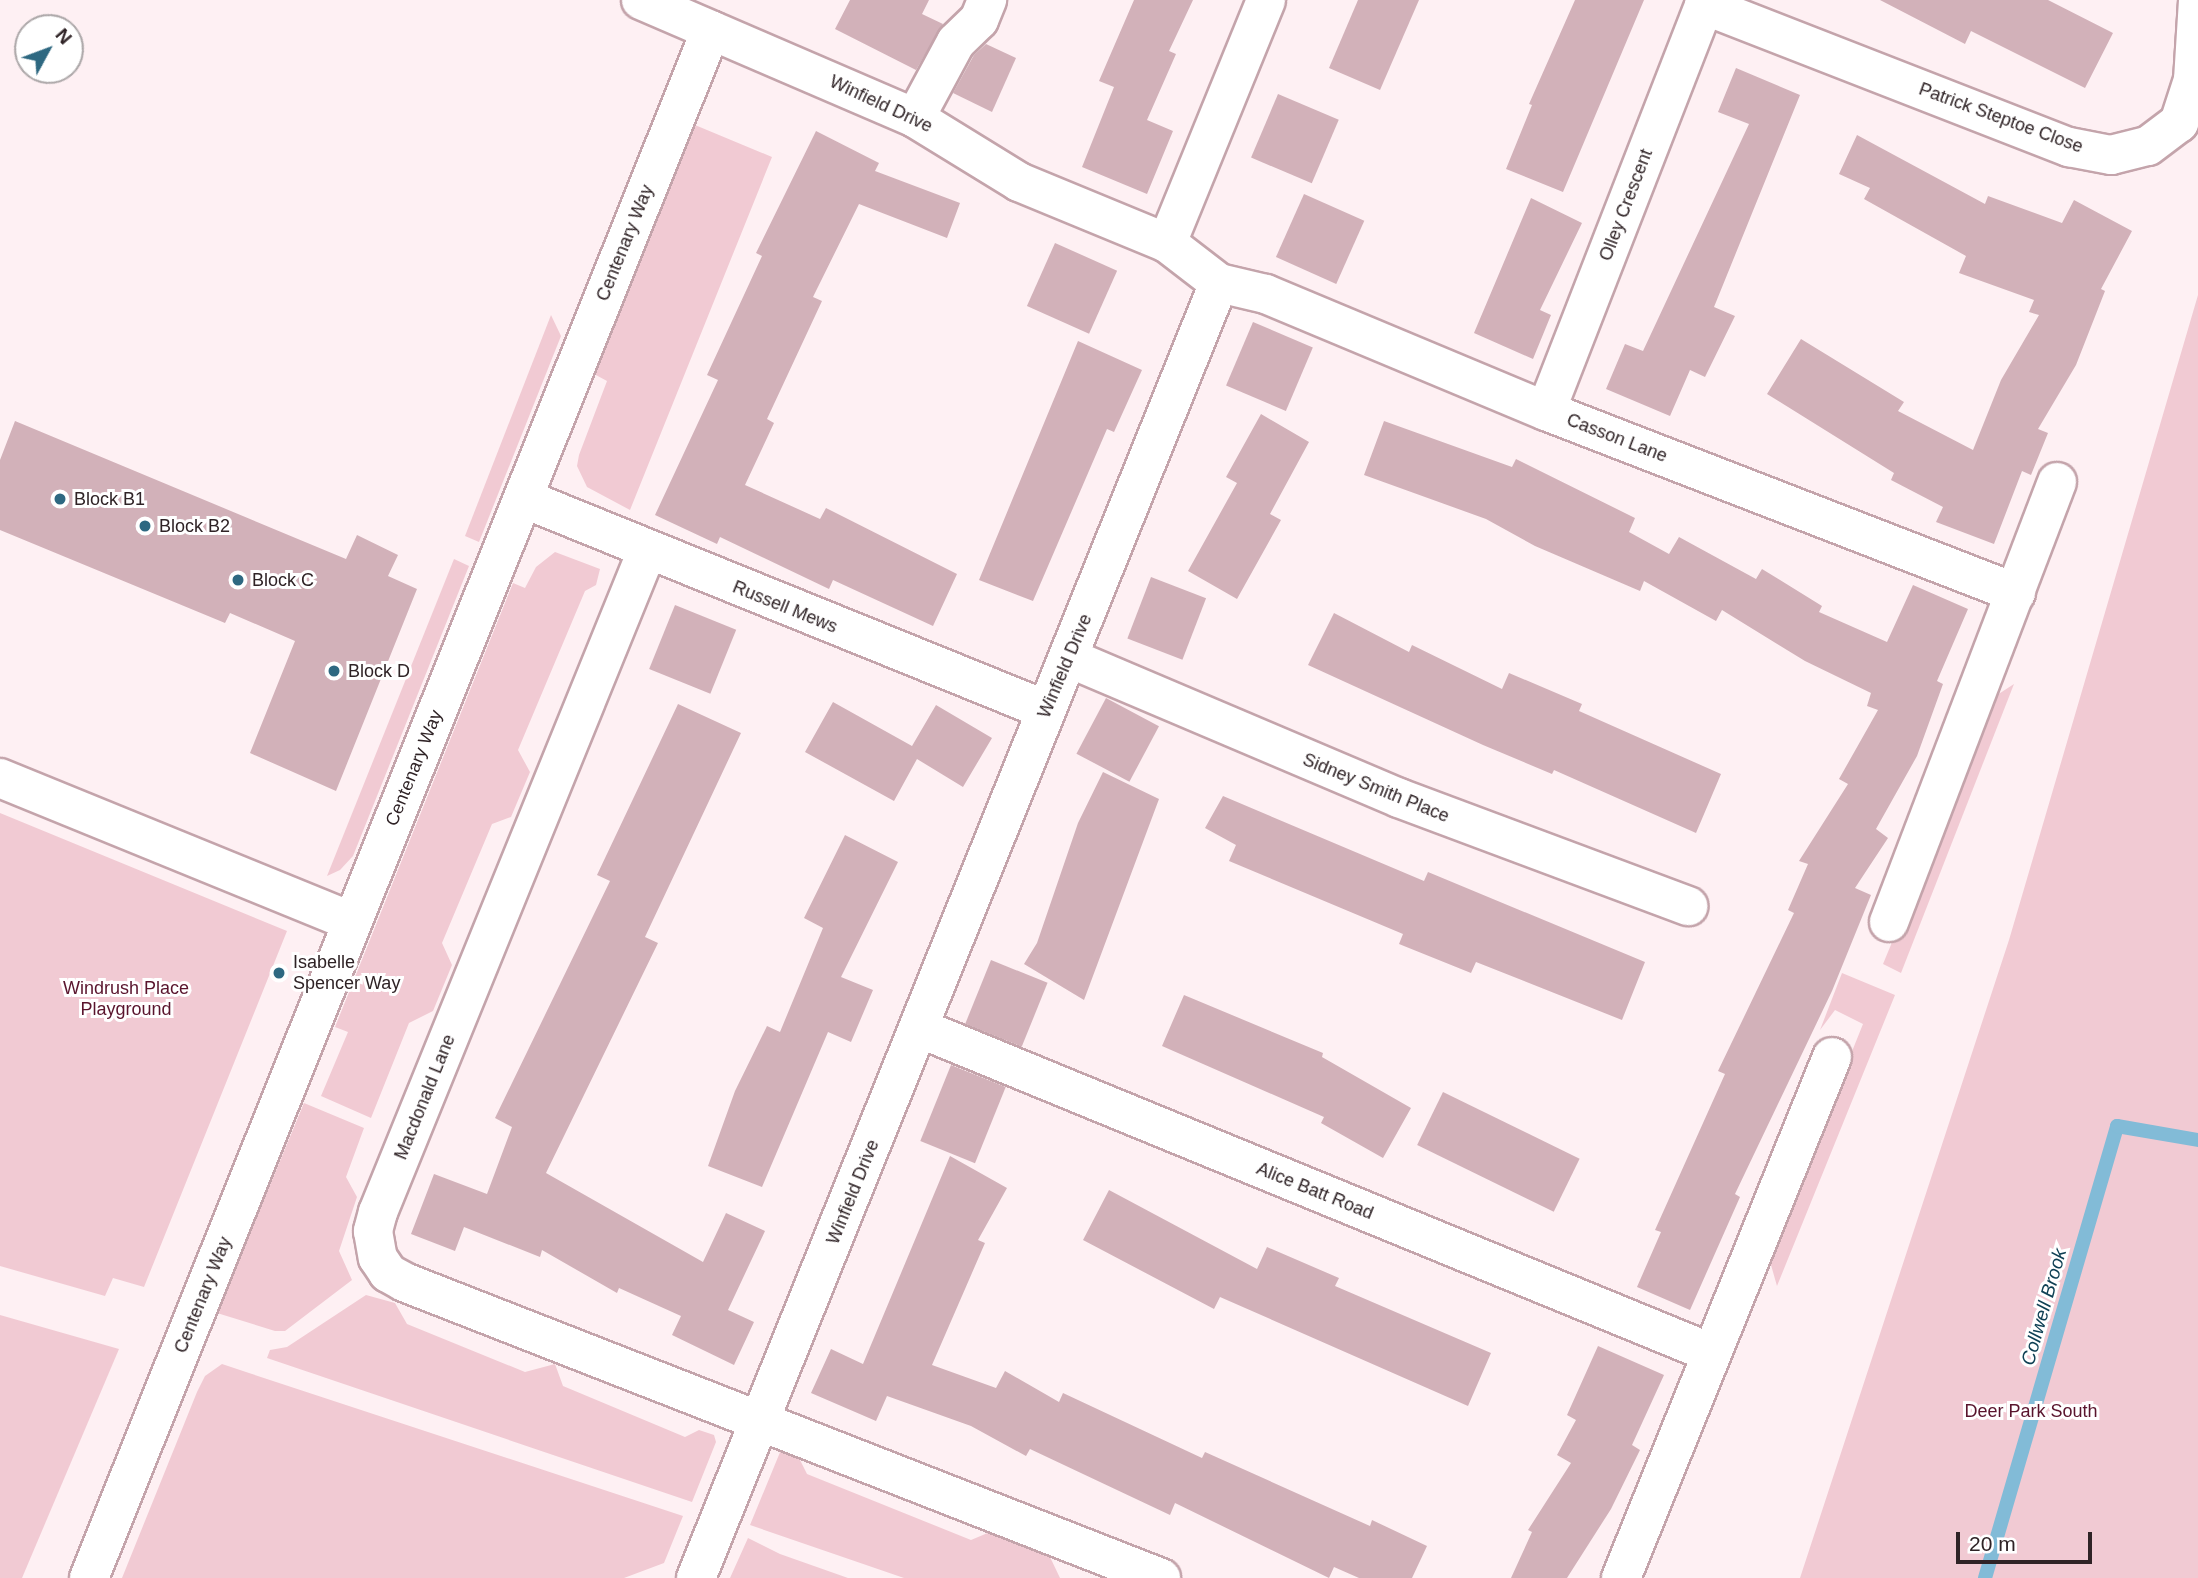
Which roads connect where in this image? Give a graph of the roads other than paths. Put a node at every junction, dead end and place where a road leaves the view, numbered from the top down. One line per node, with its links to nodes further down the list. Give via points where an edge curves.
1 (641, 0): 6 (street)
2 (987, 0): 7 (street, via 979,20 956,42)
3 (1266, 0): 8 (street)
4 (2198, 0): 5 (street, Patrick Steptoe Close, via 2193,80 2179,123 2148,146 2111,155 2069,147)
5 (1705, 3): 10 (street, Olley Crescent)
6 (711, 30): 7 (street, Winfield Drive); 12 (street, Centenary Way)
7 (915, 118): 8 (street, Winfield Drive, via 1019,181)
8 (1167, 243): 9 (street, Winfield Drive)
9 (1219, 283): 10 (street, Casson Lane, via 1266,294); 15 (street, Winfield Drive)
10 (1546, 411): 14 (street, Casson Lane)
11 (2057, 482): 14 (street)
12 (525, 499): 13 (street, Russell Mews); 19 (street, Centenary Way)
13 (647, 551): 16 (street, Russell Mews); 24 (street, Macdonald Lane, via 378,1212 373,1246 388,1273 404,1282)
14 (2015, 593): 20 (street)
15 (1069, 658): 16 (street, Winfield Drive); 18 (street, Sidney Smith Place, via 1399,799)
16 (1046, 710): 21 (street, Winfield Drive)
17 (0, 778): 19 (street)
18 (1688, 906)
19 (351, 921): 25 (street, Centenary Way)
20 (1889, 922)
21 (919, 1028): 23 (street, Alice Batt Road); 24 (street, Winfield Drive)
22 (1832, 1057): 23 (street)
23 (1711, 1353): 28 (street)
24 (761, 1419): 26 (street, Winfield Drive); 27 (street)
25 (89, 1578)
26 (696, 1578)
27 (1161, 1578)
28 (1621, 1578)

